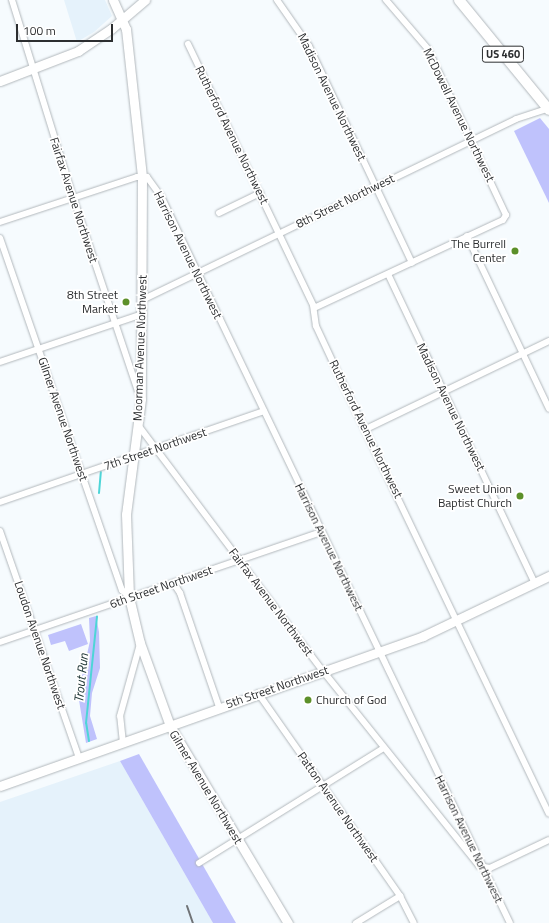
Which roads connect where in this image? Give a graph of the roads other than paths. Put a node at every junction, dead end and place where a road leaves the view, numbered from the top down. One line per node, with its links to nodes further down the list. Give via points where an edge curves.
1 (12, 0): 9 (street, Fairfax Avenue Northwest)
2 (113, 0): 7 (street, Moorman Avenue Northwest)
3 (145, 0): 7 (street)
4 (277, 0): 14 (street, Madison Avenue Northwest, via 309,46)
5 (386, 0): 12 (street, McDowell Avenue Northwest, via 428,49)
6 (459, 0): 11 (main road, US 460)
7 (123, 20): 9 (street, via 78,51); 13 (street, Moorman Avenue Northwest)
8 (188, 44): 15 (street, Rutherford Avenue Northwest)
9 (33, 70): 10 (street); 16 (street, Fairfax Avenue Northwest)
10 (2, 82)
11 (548, 109): 12 (street, 8th Street Northwest, via 537,110)
12 (472, 140): 14 (street, 8th Street Northwest); 20 (street, McDowell Avenue Northwest, via 506,212 506,217)
13 (142, 177): 16 (street); 23 (street, Harrison Avenue Northwest, via 147,177 161,196); 25 (street, Moorman Avenue Northwest)
14 (376, 186): 19 (street, 8th Street Northwest); 22 (street, Madison Avenue Northwest)
15 (260, 193): 17 (street); 19 (street, Rutherford Avenue Northwest)
16 (73, 197): 18 (street); 28 (street, Fairfax Avenue Northwest)
17 (219, 213)
18 (0, 222)
19 (278, 233): 23 (street, 8th Street Northwest); 26 (street, Rutherford Avenue Northwest)
20 (467, 236): 22 (street); 31 (street)
21 (0, 238): 30 (street, Gilmer Avenue Northwest)
22 (412, 263): 24 (street)
23 (198, 272): 25 (street, 8th Street Northwest); 36 (street, Harrison Avenue Northwest)
24 (388, 274): 26 (street); 33 (street, Madison Avenue Northwest)
25 (142, 300): 27 (street, Moorman Avenue Northwest)
26 (314, 308): 38 (street, Rutherford Avenue Northwest, via 316,326)
27 (143, 314): 28 (street); 34 (street, Moorman Avenue Northwest)
28 (115, 323): 30 (street); 34 (street, Fairfax Avenue Northwest)
29 (549, 341): 31 (street)
30 (38, 349): 32 (street); 41 (street, Gilmer Avenue Northwest)
31 (523, 354): 33 (street); 35 (street)
32 (0, 362)
33 (444, 391): 38 (street); 47 (street, Madison Avenue Northwest)
34 (140, 399): 37 (street, Moorman Avenue Northwest)
35 (549, 409)
36 (264, 411): 39 (street, 7th Street Northwest); 44 (street, Harrison Avenue Northwest)
37 (138, 425): 39 (street, Fairfax Avenue Northwest); 40 (street, Moorman Avenue Northwest)
38 (366, 429): 50 (street, Rutherford Avenue Northwest)
39 (154, 449): 40 (street, 7th Street Northwest); 45 (street, Fairfax Avenue Northwest)
40 (134, 456): 41 (street, 7th Street Northwest); 49 (street, Moorman Avenue Northwest, via 126,514)
41 (82, 474): 42 (street, 7th Street Northwest); 49 (street, Gilmer Avenue Northwest, via 122,590)
42 (0, 502)
43 (0, 532): 51 (street, Loudon Avenue Northwest)
44 (322, 532): 45 (street, 6th Street Northwest); 54 (street, Harrison Avenue Northwest)
45 (238, 560): 48 (street, 6th Street Northwest); 55 (street, Fairfax Avenue Northwest)
46 (549, 576): 47 (street, 5th Street Northwest)
47 (535, 582): 50 (street, 5th Street Northwest)
48 (174, 584): 49 (street, 6th Street Northwest); 57 (street, via 180,593)
49 (129, 597): 51 (street, 6th Street Northwest); 53 (street, Moorman Avenue Northwest)
50 (457, 620): 54 (street, 5th Street Northwest); 64 (street, Rutherford Avenue Northwest)
51 (35, 630): 52 (street, 6th Street Northwest); 61 (street, Loudon Avenue Northwest)
52 (0, 642)
53 (140, 643): 58 (street, Gilmer Avenue Northwest); 59 (street, Moorman Avenue Northwest, via 120,716)
54 (379, 652): 55 (street, 5th Street Northwest); 68 (street, Harrison Avenue Northwest)
55 (323, 671): 56 (street, 5th Street Northwest); 60 (street, Fairfax Avenue Northwest)
56 (258, 693): 57 (street, 5th Street Northwest); 63 (street, Patton Avenue Northwest)
57 (219, 707): 58 (street, 5th Street Northwest)
58 (170, 726): 59 (street, 5th Street Northwest); 65 (street, Gilmer Avenue Northwest)
59 (123, 743): 61 (street, 5th Street Northwest)
60 (384, 748): 63 (street); 68 (street, Fairfax Avenue Northwest, via 469,855)
61 (79, 758): 62 (street, 5th Street Northwest)
62 (0, 786)
63 (323, 787): 65 (street); 69 (street, Patton Avenue Northwest)
64 (549, 813)
65 (238, 840): 67 (street); 70 (street, Gilmer Avenue Northwest)
66 (549, 840): 68 (street, via 490,868)
67 (199, 863)
68 (484, 868): 73 (street, Harrison Avenue Northwest)
69 (400, 896): 71 (street); 72 (street, Patton Avenue Northwest)
70 (288, 923)
71 (356, 923)
72 (414, 923)
73 (510, 923)

